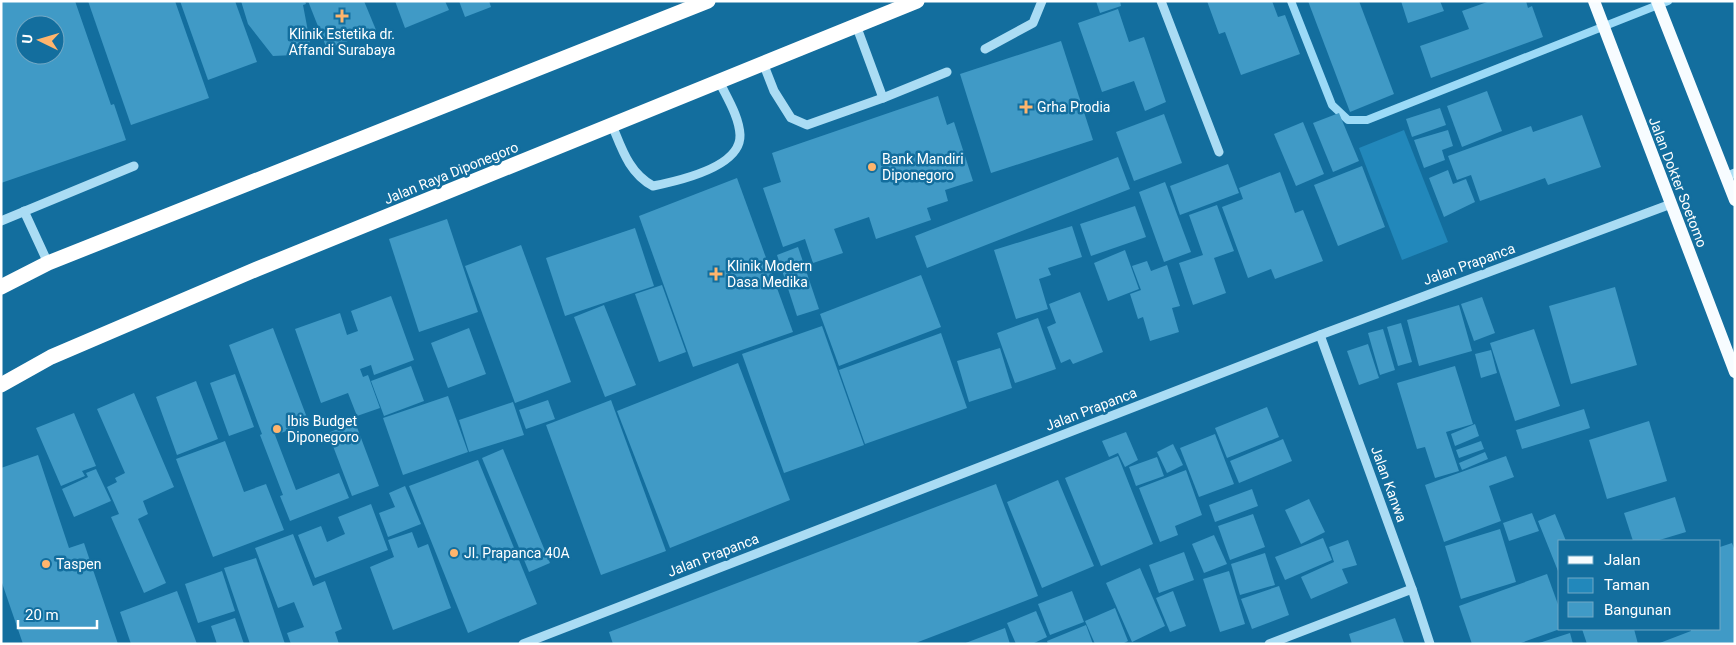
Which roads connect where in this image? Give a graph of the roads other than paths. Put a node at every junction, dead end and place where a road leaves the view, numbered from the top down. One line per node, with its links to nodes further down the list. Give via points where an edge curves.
1 (708, 1): 21 (highway)
2 (917, 1): 7 (highway, Jalan Raya Diponegoro)
3 (1042, 1): 8 (street, via 1034,23)
4 (1161, 1): 14 (street)
5 (1594, 1): 18 (main road, Jalan Dokter Soetomo)
6 (1659, 6): 16 (main road)
7 (856, 25): 9 (highway, Jalan Raya Diponegoro); 12 (street)
8 (985, 50)
9 (763, 63): 11 (highway, Jalan Raya Diponegoro); 12 (street, via 774,91 791,118 807,124)
10 (947, 72): 12 (street)
11 (719, 81): 13 (highway, Jalan Raya Diponegoro); 13 (street, via 738,122 740,142 730,158 708,169 653,186 636,175)
12 (883, 98)
13 (612, 125): 25 (highway, Jalan Raya Diponegoro, via 60,353)
14 (1220, 152)
15 (134, 166): 19 (street)
16 (1730, 175): 17 (main road)
17 (1735, 200)
18 (1671, 204): 23 (street, Jalan Prapanca); 24 (main road, Jalan Dokter Soetomo)
19 (24, 211): 20 (street); 21 (street)
20 (1, 221)
21 (48, 264): 22 (highway)
22 (1, 287)
23 (1320, 335): 26 (street, Jalan Kanwa); 27 (street, Jalan Prapanca)
24 (1735, 372)
25 (1, 386)
26 (1412, 588): 28 (street); 29 (street, Jalan Kanwa)
27 (523, 644)
28 (1269, 644)
29 (1430, 644)

